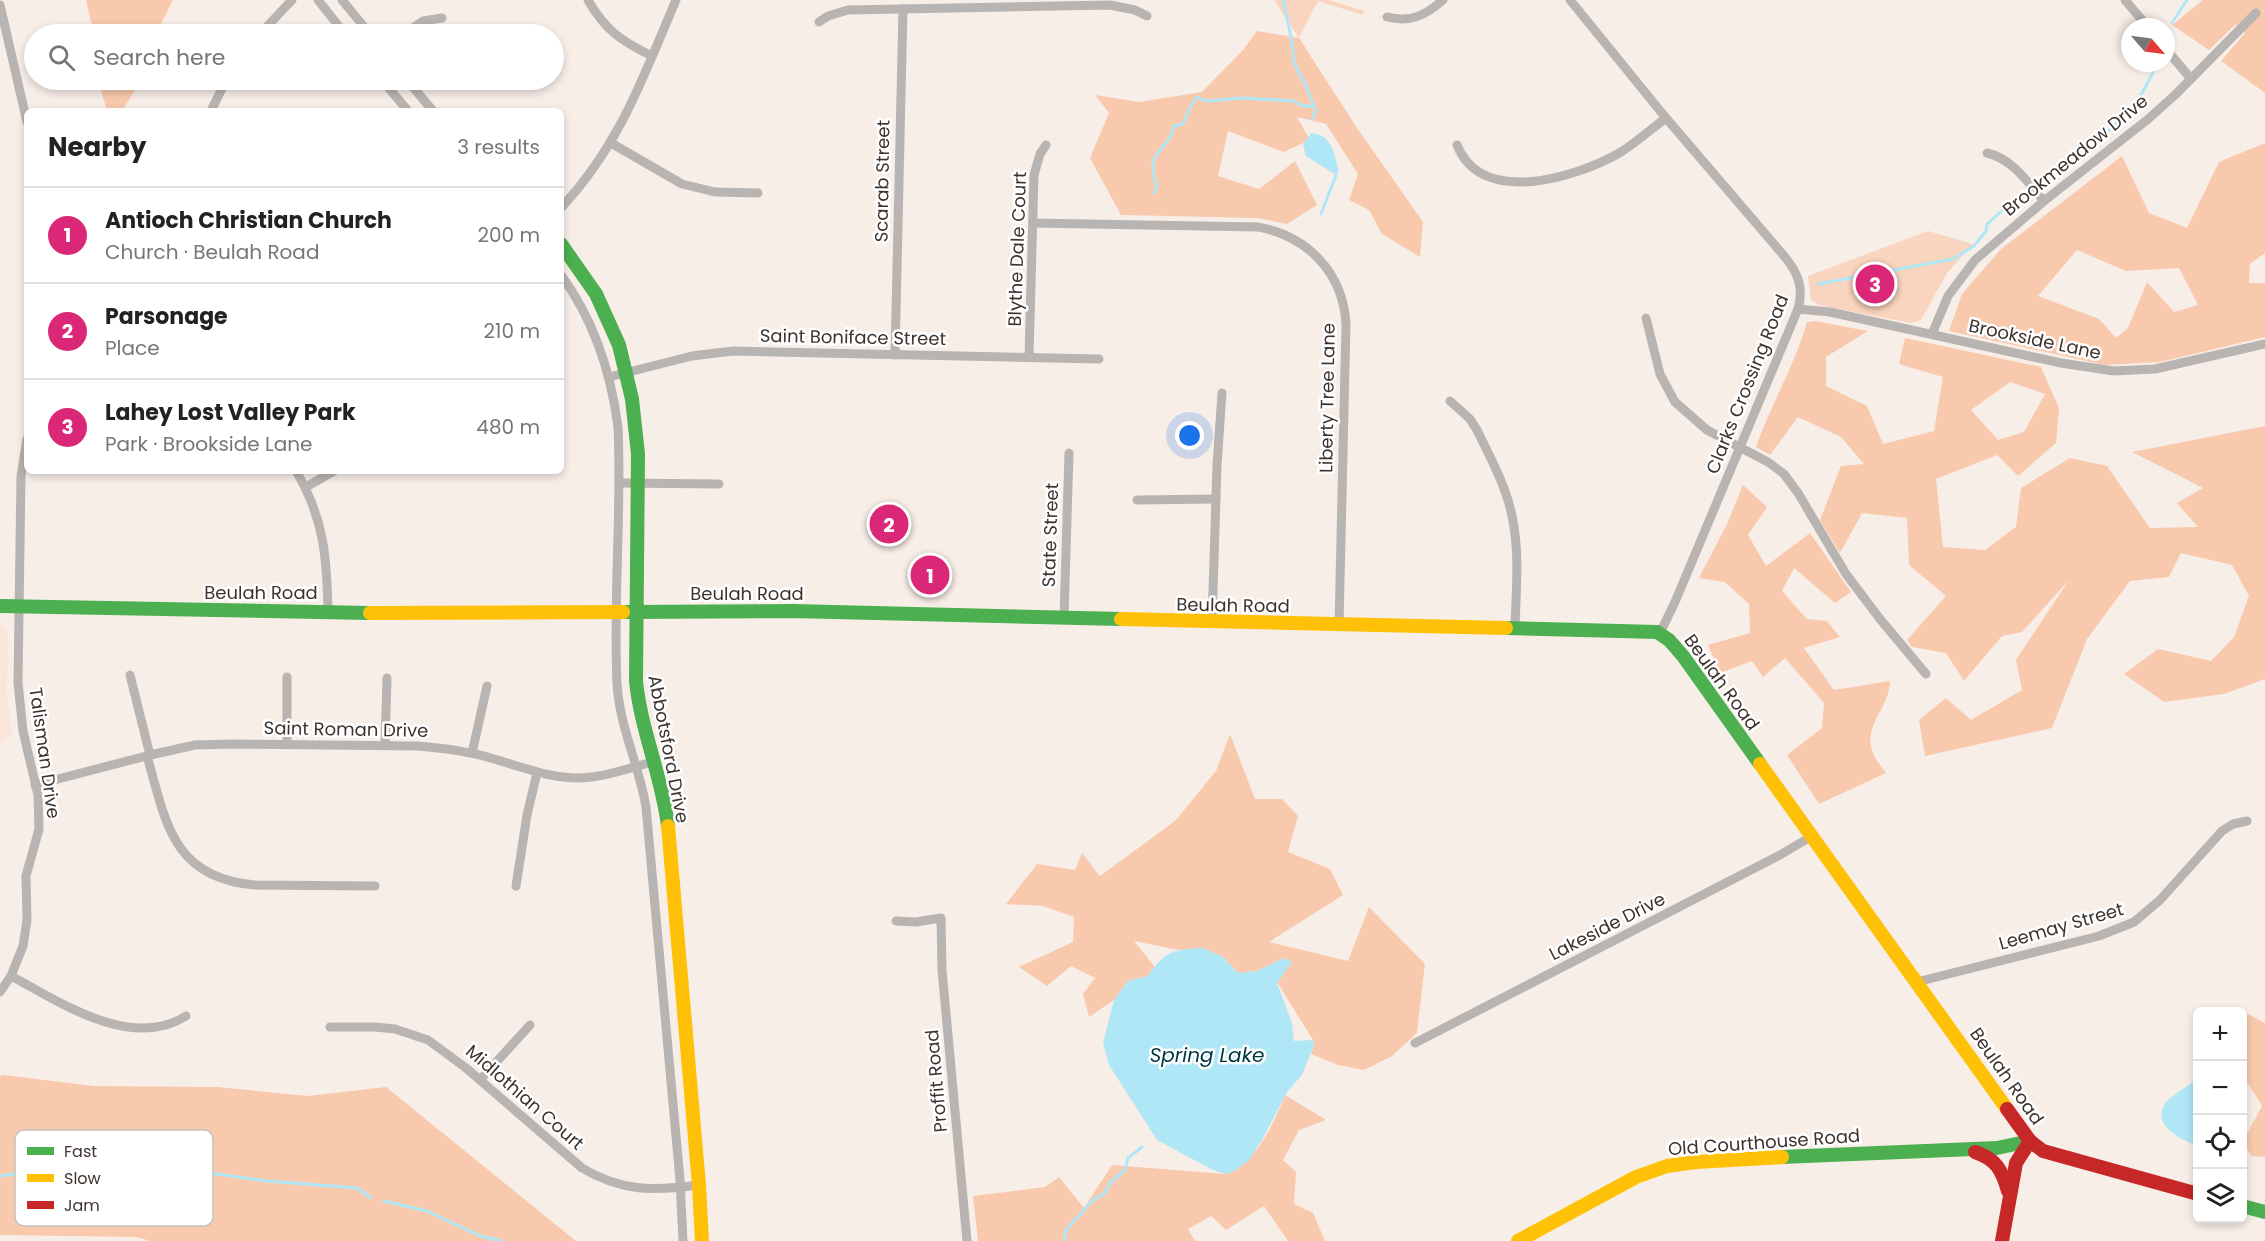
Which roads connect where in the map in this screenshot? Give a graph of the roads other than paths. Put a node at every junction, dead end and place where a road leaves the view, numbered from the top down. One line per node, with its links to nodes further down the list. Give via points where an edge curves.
1 (292, 0): 17 (street)
2 (318, 0): 18 (street)
3 (342, 0): 19 (street)
4 (588, 0): 22 (street, via 597,16 618,37)
5 (676, 0): 22 (street)
6 (1443, 0): 13 (street, via 1419,17)
7 (1570, 0): 32 (street, Clarks Crossing Road)
8 (2125, 0): 15 (street)
9 (0, 5): 21 (street)
10 (903, 9): 12 (street, via 1110,5); 16 (street, via 848,10); 47 (street, Scarab Street)
11 (2256, 13): 24 (street, Brookmeadow Drive)
12 (1147, 16)
13 (1387, 17)
14 (442, 18): 20 (street)
15 (2140, 18)
16 (819, 22)
17 (269, 24)
18 (337, 24)
19 (362, 24)
20 (419, 24)
21 (5, 51): 31 (street)
22 (652, 56): 33 (street)
23 (2175, 60): 24 (street)
24 (2191, 79): 38 (street, Brookmeadow Drive, via 2147,120)
25 (221, 90): 28 (street)
26 (390, 90): 29 (street)
27 (415, 90): 30 (street)
28 (212, 108)
29 (405, 108)
30 (430, 108)
31 (24, 112)
32 (1666, 118): 35 (street, via 1638,141 1601,162 1571,174 1533,182 1484,175 1468,165); 43 (street, Clarks Crossing Road, via 1789,262 1801,286)
33 (611, 143): 37 (street, via 682,184 716,192); 39 (street)
34 (1046, 145): 40 (street, Blythe Dale Court, via 1035,166)
35 (1457, 145)
36 (1987, 153): 38 (street, via 2013,166)
37 (758, 193)
38 (2044, 201): 45 (street, Brookmeadow Drive, via 1968,268 1948,296)
39 (564, 204)
40 (1033, 223): 48 (street, Blythe Dale Court); 72 (street, Liberty Tree Lane, via 1258,227 1294,239 1324,263 1339,290 1345,318)
41 (564, 248): 50 (main road, Abbotsford Drive, via 601,303)
42 (564, 280): 51 (street, Abbotsford Drive, via 592,328)
43 (1798, 309): 45 (street, Brookside Lane); 54 (street, Clarks Crossing Road)
44 (1646, 318): 54 (street, via 1660,374 1675,402 1707,430)
45 (1932, 334): 46 (street, Brookside Lane, via 2114,372 2155,369)
46 (2265, 344)
47 (895, 355): 48 (street, Saint Boniface Street); 50 (street, Saint Boniface Street, via 716,352)
48 (1029, 357): 49 (street, Saint Boniface Street)
49 (1100, 358)
50 (627, 372): 51 (street, Saint Boniface Street); 60 (main road, Abbotsford Drive, via 637,426)
51 (609, 377): 59 (street, Abbotsford Drive, via 618,428)
52 (1222, 393): 63 (street)
53 (1450, 401): 73 (street, via 1477,430 1510,510 1517,558)
54 (1739, 448): 74 (street, Clarks Crossing Road); 75 (street, via 1784,474 1846,574)
55 (1069, 453): 70 (street, State Street)
56 (24, 466): 66 (street, Talisman Drive)
57 (298, 474): 62 (street)
58 (328, 474): 62 (street)
59 (619, 483): 60 (street); 68 (street, Abbotsford Drive)
60 (638, 483): 61 (street); 69 (main road, Abbotsford Drive)
61 (719, 484)
62 (306, 487): 67 (street, via 324,542)
63 (1216, 499): 64 (street); 71 (street)
64 (1137, 500)
65 (0, 606): 66 (main road, Beulah Road)
66 (19, 607): 67 (main road, Beulah Road); 87 (street, Talisman Drive, via 20,716)
67 (328, 611): 68 (main road, Beulah Road)
68 (617, 612): 69 (main road, Beulah Road); 85 (street, Abbotsford Drive, via 619,701)
69 (636, 612): 70 (main road, Beulah Road, via 792,611); 84 (main road, Abbotsford Drive, via 637,690)
70 (1064, 618): 71 (main road, Beulah Road)
71 (1212, 622): 72 (main road, Beulah Road)
72 (1339, 624): 73 (main road, Beulah Road)
73 (1515, 628): 74 (main road, Beulah Road)
74 (1660, 633): 89 (main road, Beulah Road, via 1678,649)
75 (1926, 674)
76 (130, 675): 83 (street)
77 (287, 677): 80 (street)
78 (387, 678): 81 (street)
79 (487, 686): 82 (street)
80 (287, 744): 81 (street, Saint Roman Drive); 83 (street, Saint Roman Drive, via 195,745)
81 (385, 745): 82 (street, Saint Roman Drive)
82 (472, 753): 86 (street, Saint Roman Drive)
83 (148, 755): 87 (street, Saint Roman Drive); 90 (street, via 172,836 185,855 210,874 255,885)
84 (655, 761): 85 (street, Saint Roman Drive); 103 (main road, Abbotsford Drive, via 665,804)
85 (637, 766): 86 (street, Saint Roman Drive, via 578,778); 104 (street, Abbotsford Drive, via 646,807)
86 (537, 773): 91 (street)
87 (35, 786): 93 (street, Talisman Drive, via 39,829 26,876 26,931)
88 (2247, 821): 94 (street, Leemay Street, via 2223,831 2148,911 2126,926)
89 (1812, 836): 94 (main road, Beulah Road); 99 (street, Lakeside Drive)
90 (375, 886)
91 (516, 886)
92 (896, 921): 112 (street, Proffit Road, via 941,918 942,970)
93 (11, 976): 95 (street, Talisman Drive); 96 (street, via 82,1014 118,1025 159,1027)
94 (1917, 982): 101 (main road, Beulah Road)
95 (0, 992)
96 (186, 1016)
97 (530, 1025): 100 (street)
98 (330, 1027): 100 (street, Midlothian Court, via 375,1026 412,1033 442,1049)
99 (1415, 1043)
100 (480, 1080): 104 (street, Midlothian Court, via 596,1177 629,1188)
101 (2030, 1141): 102 (main road, Old Courthouse Road, via 2004,1148); 105 (main road, Beulah Road, via 2059,1157); 106 (main road, via 2019,1157)
102 (1964, 1150): 106 (main road, via 1989,1156 1998,1163); 109 (main road, Old Courthouse Road, via 1667,1166 1622,1184)
103 (699, 1185): 104 (street, Midlothian Court); 111 (main road, Abbotsford Drive)
104 (681, 1187): 110 (street, Abbotsford Drive)
105 (2193, 1193)
106 (2010, 1196): 113 (main road)
107 (2247, 1207): 108 (main road)
108 (2265, 1212)
109 (1521, 1240)
110 (683, 1241)
111 (702, 1241)
112 (967, 1241)
113 (2002, 1241)

